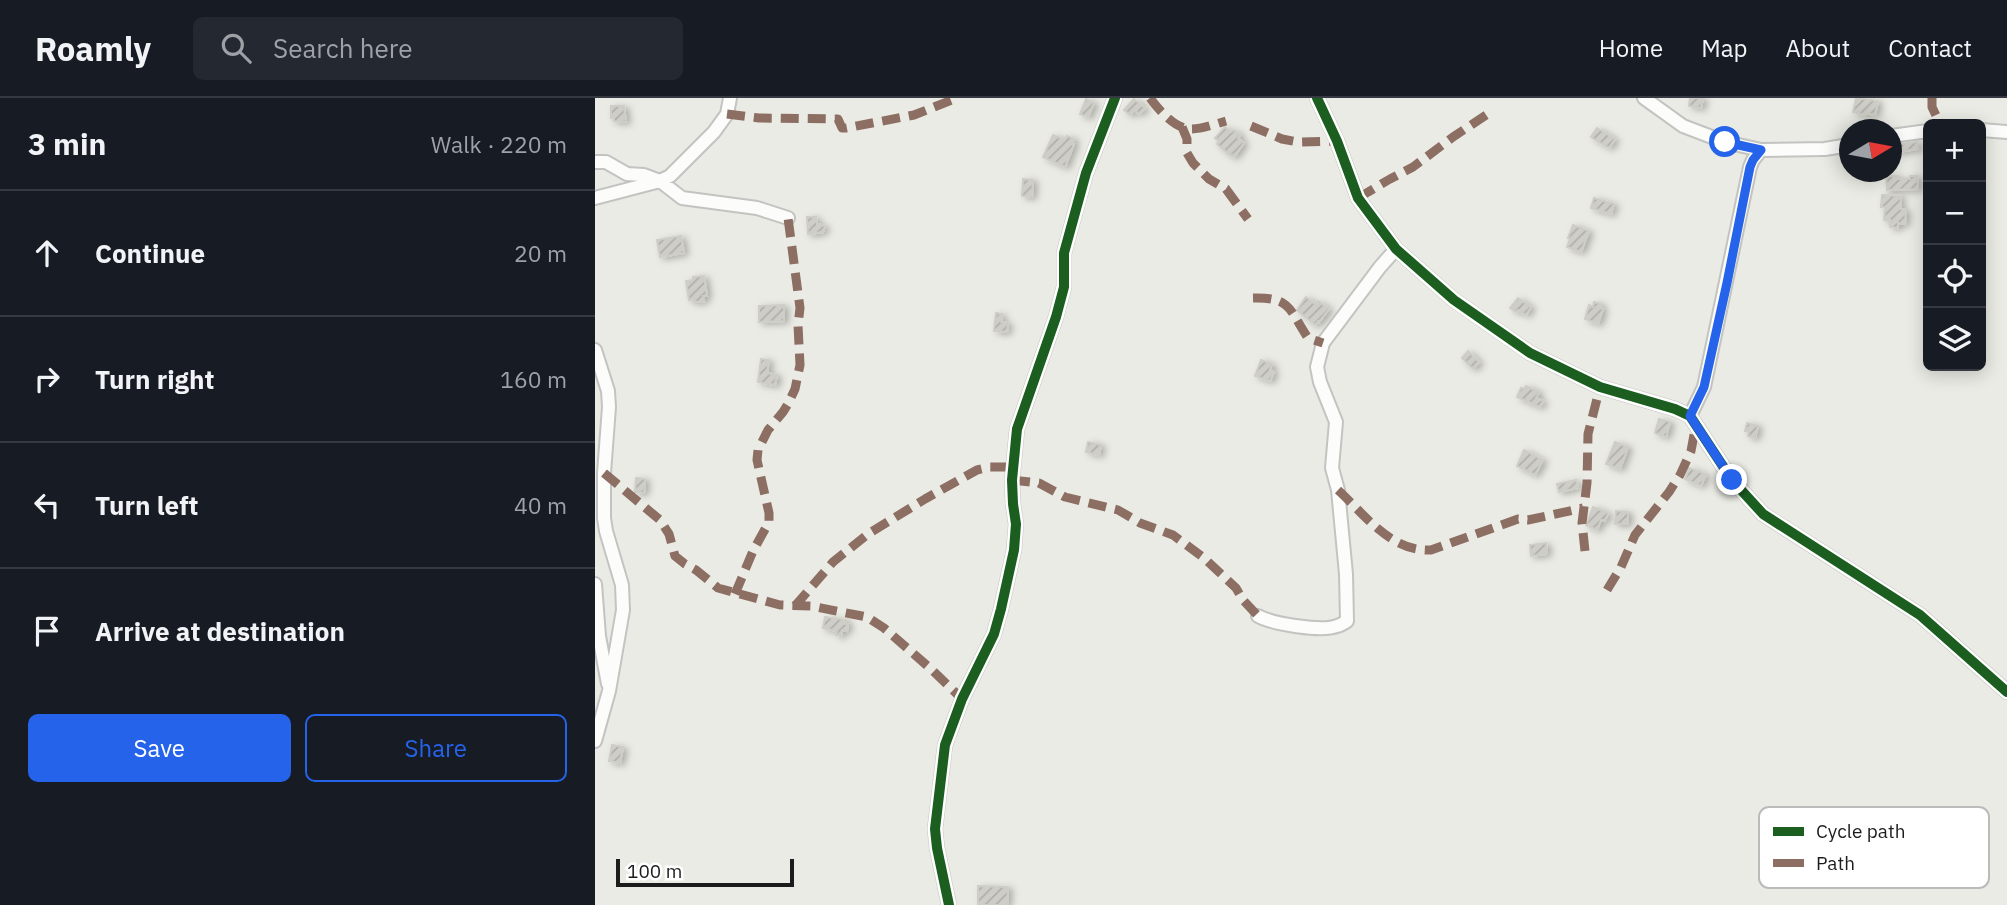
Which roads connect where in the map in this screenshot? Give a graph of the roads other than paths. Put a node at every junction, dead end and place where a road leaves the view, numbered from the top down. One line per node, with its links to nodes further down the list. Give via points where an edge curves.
1 (730, 98): 12 (street, via 727,114 714,132)
2 (1115, 98): 27 (street, via 1086,173 1064,253 1064,287 1056,317 1017,429 1012,480 1014,550 1002,609 945,746 935,829)
3 (1317, 98): 15 (street, via 1358,198)
4 (1644, 98): 10 (street, via 1683,126)
5 (1986, 130): 7 (street)
6 (1923, 132): 8 (street)
7 (2007, 132)
8 (1902, 135)
9 (1839, 147): 10 (street)
10 (1761, 150): 19 (street, via 1750,167 1704,387)
11 (595, 162): 12 (street)
12 (660, 181): 13 (street); 14 (street, via 682,198 757,208)
13 (595, 198)
14 (788, 218)
15 (1397, 250): 19 (street, via 1454,300 1530,353 1599,387); 23 (street, via 1323,343 1317,367 1336,422 1332,468 1338,490 1347,621 1322,628 1270,622)
16 (595, 350): 18 (street)
17 (595, 405): 18 (street)
18 (609, 407): 20 (street)
19 (1690, 416): 25 (street, via 1732,480 1763,514 1920,615)
20 (604, 518): 21 (street); 24 (street, via 622,585 623,610)
21 (595, 537)
22 (595, 584): 24 (street)
23 (1258, 616)
24 (609, 691): 26 (street)
25 (2007, 692)
26 (595, 741)
27 (949, 905)

